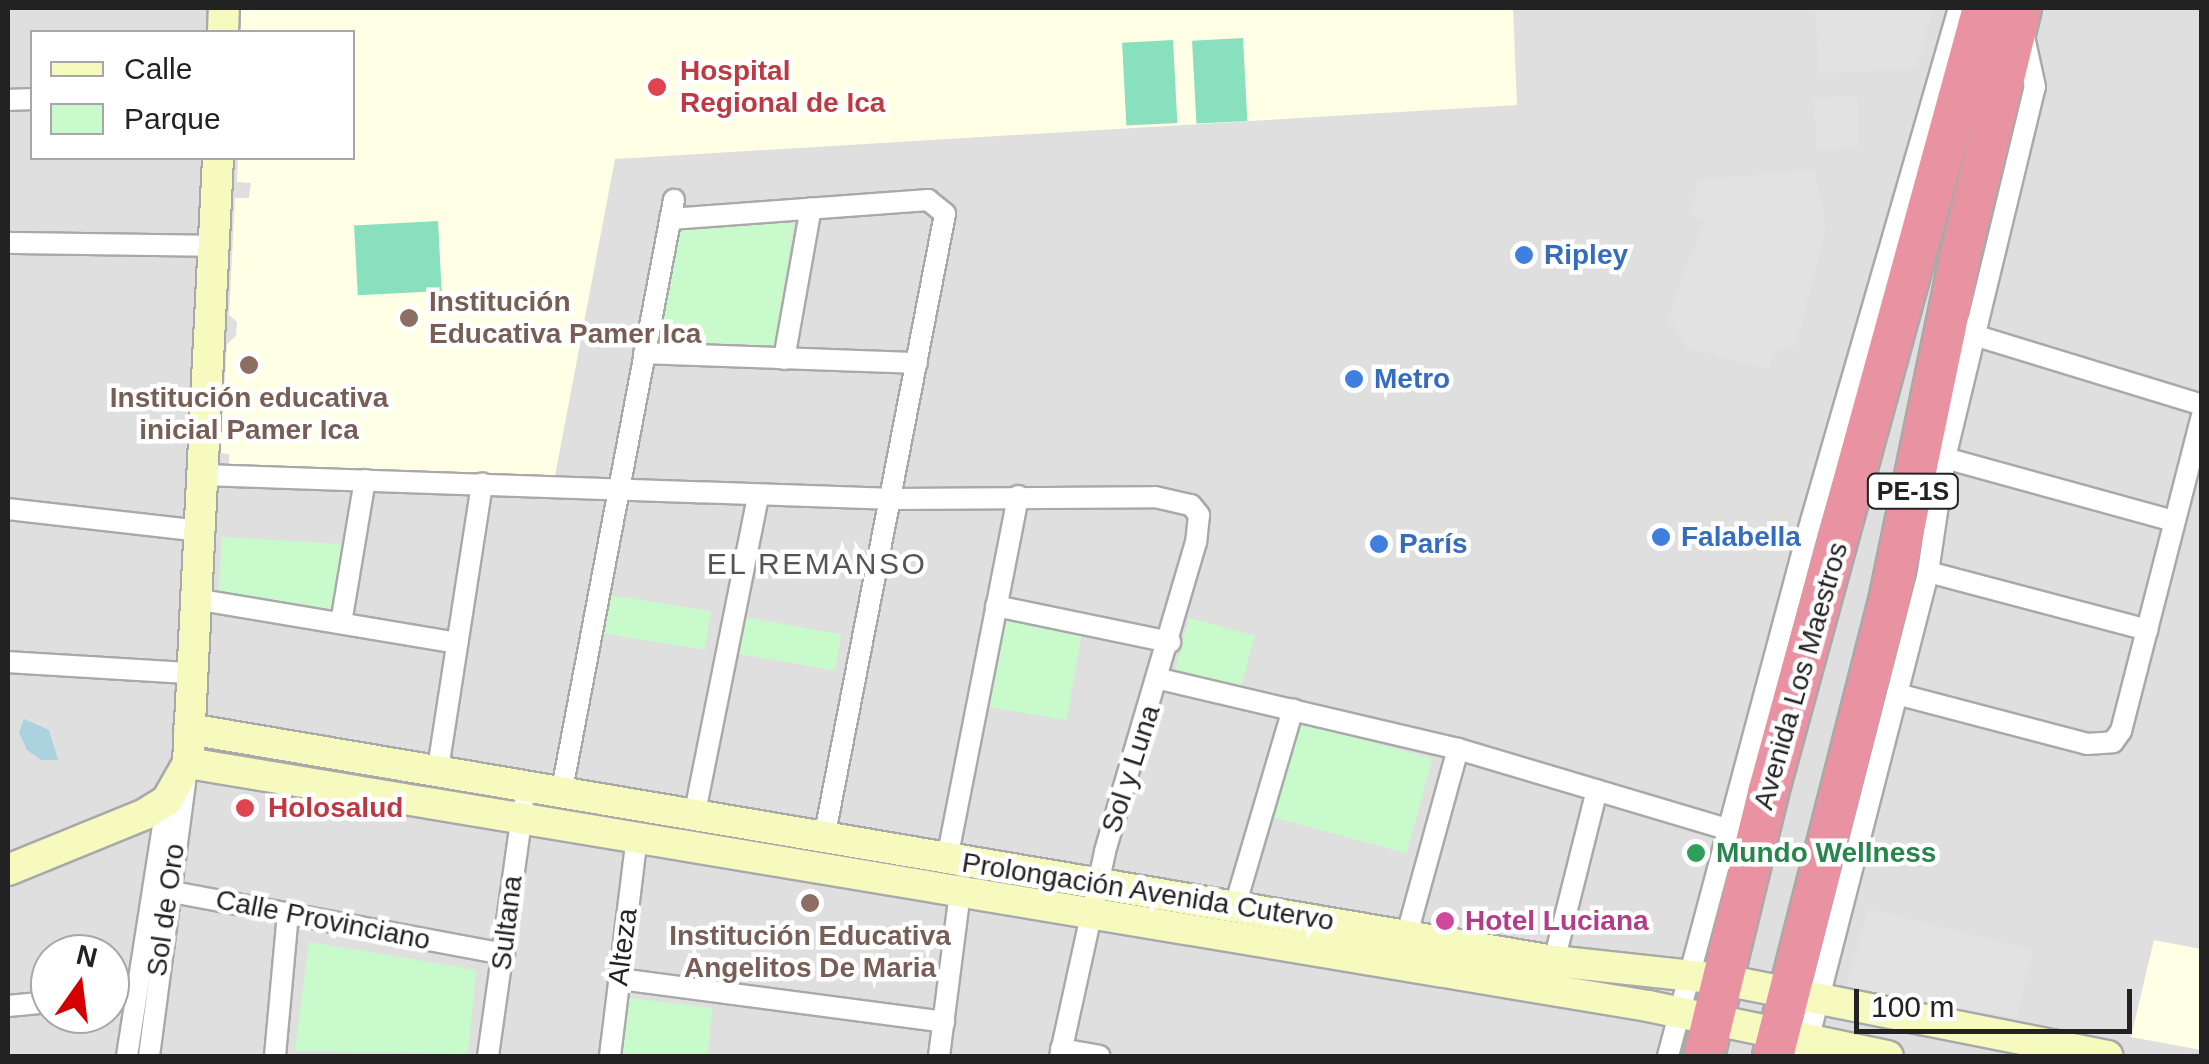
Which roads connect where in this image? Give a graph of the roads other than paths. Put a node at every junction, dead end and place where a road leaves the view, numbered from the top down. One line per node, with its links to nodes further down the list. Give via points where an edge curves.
1 (1959, 8): 14 (street)
2 (2012, 9): 7 (highway, PE-1S); 8 (street, via 2034,87); 20 (highway, Avenida Los Maestros / PE-1S)
3 (218, 160): 6 (street)
4 (811, 208): 9 (street, via 672,209); 10 (street); 11 (street, via 928,200 943,208)
5 (8, 243): 6 (street)
6 (213, 246): 16 (street)
7 (1951, 296): 8 (street); 66 (highway, PE-1S)
8 (1978, 336): 12 (street); 15 (street)
9 (644, 353): 10 (street); 19 (street)
10 (784, 359): 11 (street)
11 (918, 363): 23 (street)
12 (2202, 405)
13 (2202, 416): 25 (street)
14 (1836, 443): 20 (highway); 48 (street)
15 (1945, 458): 25 (street); 27 (street)
16 (203, 475): 17 (street); 26 (street)
17 (365, 480): 18 (street); 30 (street)
18 (482, 483): 19 (street); 33 (street)
19 (618, 485): 21 (street); 44 (street)
20 (1851, 495): 62 (highway, Avenida Los Maestros / PE-1S)
21 (758, 496): 23 (street); 47 (street)
22 (1018, 496): 23 (street); 29 (street); 32 (street, Sol y Luna, via 1177,500 1199,515)
23 (895, 499): 50 (street)
24 (8, 509): 26 (street)
25 (2173, 521): 31 (street)
26 (200, 530): 28 (street)
27 (1928, 572): 31 (street); 37 (street)
28 (195, 599): 30 (street); 35 (street)
29 (996, 606): 32 (street); 51 (street)
30 (341, 624): 33 (street)
31 (2147, 630): 37 (street, via 2122,731 2103,747)
32 (1170, 642): 36 (street, Sol y Luna)
33 (457, 644): 42 (street)
34 (8, 662): 35 (street)
35 (190, 674): 39 (street)
36 (1160, 680): 38 (street); 53 (street, Sol y Luna)
37 (1897, 694): 66 (street)
38 (1293, 708): 40 (street); 56 (street)
39 (189, 730): 41 (street); 42 (street, Prolongación Avenida Cutervo)
40 (1458, 750): 43 (street); 59 (street)
41 (188, 763): 45 (street); 46 (street, Prolongación Avenida Cutervo); 54 (street, Sol de Oro)
42 (437, 775): 46 (street, Prolongación Avenida Cutervo)
43 (1597, 790): 48 (street); 61 (street)
44 (561, 796): 46 (street, Prolongación Avenida Cutervo); 47 (street, Prolongación Avenida Cutervo)
45 (166, 800): 52 (street, via 125,825); 65 (street)
46 (523, 804): 49 (street, Prolongación Avenida Cutervo); 60 (street, Sultana)
47 (694, 817): 50 (street, Prolongación Avenida Cutervo)
48 (1729, 830): 62 (street)
49 (637, 838): 55 (street, Prolongación Avenida Cutervo); 63 (street, Alteza)
50 (824, 838): 51 (street, Prolongación Avenida Cutervo)
51 (947, 858): 53 (street, Prolongación Avenida Cutervo)
52 (8, 870)
53 (1098, 883): 56 (street, Prolongación Avenida Cutervo); 57 (street, Sol y Luna)
54 (166, 891): 58 (street, Calle Provinciano); 73 (street, Sol de Oro)
55 (960, 891): 57 (street, Prolongación Avenida Cutervo); 67 (street)
56 (1234, 906): 59 (street, Prolongación Avenida Cutervo)
57 (1092, 913): 68 (street, Prolongación Avenida Cutervo); 71 (street, Sol y Luna)
58 (288, 914): 60 (street, Calle Provinciano); 74 (street)
59 (1406, 934): 61 (street, Prolongación Avenida Cutervo)
60 (504, 954): 75 (street, Sultana)
61 (1554, 961): 62 (street, Prolongación Avenida Cutervo)
62 (1700, 970): 66 (street, Prolongación Avenida Cutervo); 68 (highway, Avenida Los Maestros / PE-1S)
63 (619, 978): 67 (street); 76 (street, Alteza)
64 (130, 995): 65 (street)
65 (134, 995): 72 (street)
66 (1802, 997): 69 (street, Prolongación Avenida Cutervo); 70 (highway, PE-1S)
67 (944, 1022): 77 (street)
68 (1698, 1031): 70 (street, Prolongación Avenida Cutervo); 79 (street)
69 (1983, 1045): 81 (street, Prolongación Avenida Cutervo)
70 (1790, 1048): 80 (street, Prolongación Avenida Cutervo)
71 (1061, 1053): 78 (street)
72 (127, 1056)
73 (149, 1056)
74 (275, 1056)
75 (488, 1056)
76 (610, 1056)
77 (939, 1056)
78 (1099, 1056)
79 (1668, 1056)
80 (1888, 1056)
81 (2106, 1056)

